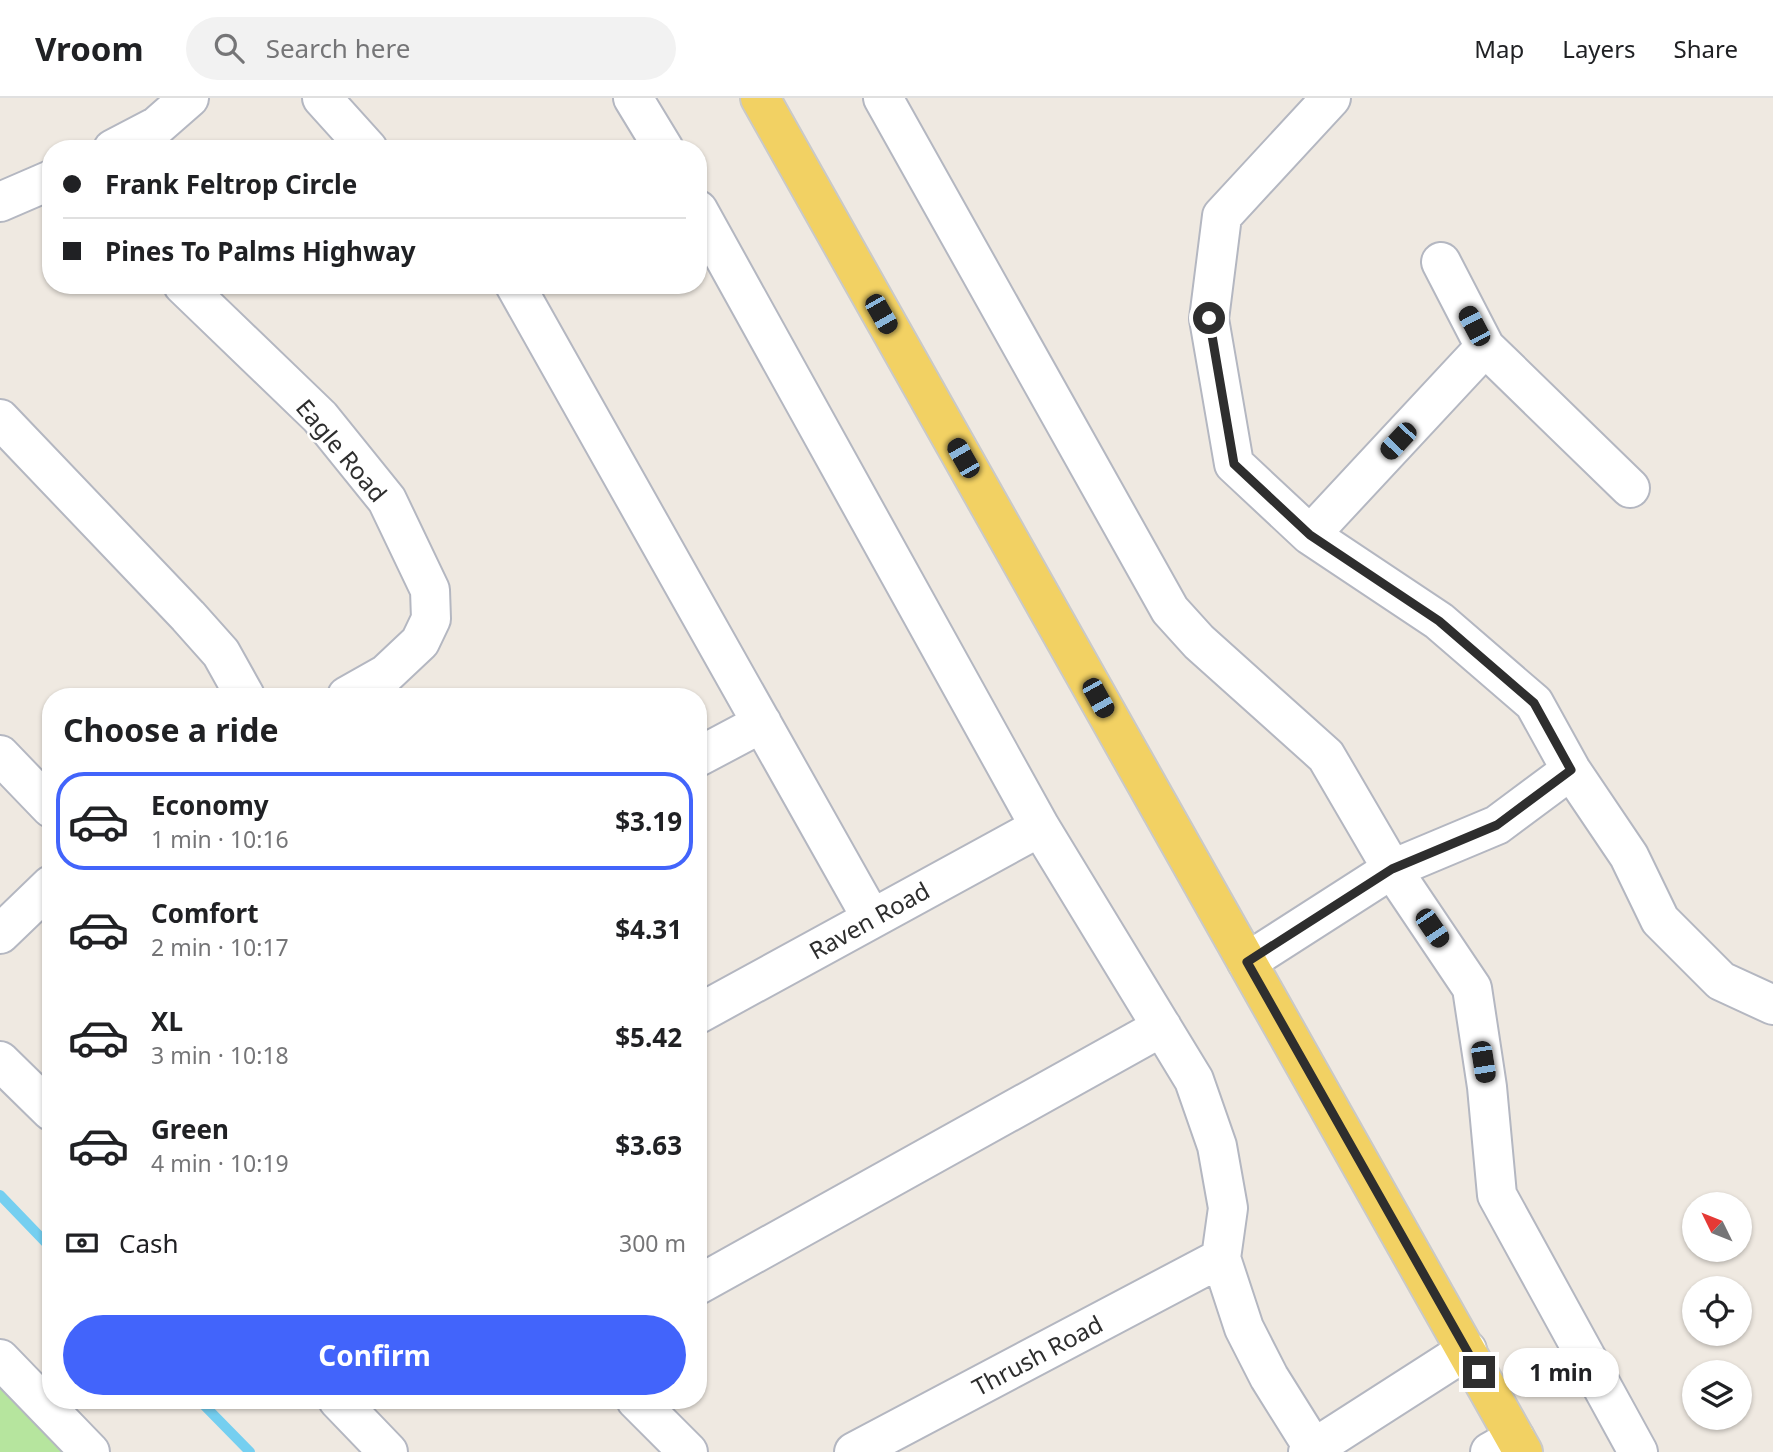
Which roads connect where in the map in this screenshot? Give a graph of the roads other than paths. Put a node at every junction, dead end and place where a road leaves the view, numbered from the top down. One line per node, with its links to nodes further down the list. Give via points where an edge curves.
1 (189, 98): 7 (street, via 157,126)
2 (322, 98): 8 (street)
3 (633, 98): 9 (street)
4 (760, 98): 32 (main road)
5 (1331, 98): 19 (street, via 1222,216 1209,318 1234,464)
6 (899, 106): 28 (street, via 1170,610 1199,642 1326,756)
7 (130, 140)
8 (360, 140)
9 (659, 140)
10 (42, 184): 11 (street)
11 (0, 202)
12 (707, 226): 27 (street)
13 (1441, 262): 16 (street)
14 (192, 294): 21 (street, Eagle Road, via 320,417 387,500 430,590 431,619 420,642 386,674)
15 (520, 294): 22 (street)
16 (1485, 346): 18 (street); 19 (street)
17 (0, 419): 20 (street, via 188,616 220,653)
18 (1630, 488)
19 (1310, 535): 25 (street, via 1439,621 1534,703)
20 (240, 688)
21 (361, 688)
22 (762, 723): 23 (street); 30 (street)
23 (707, 752)
24 (0, 755): 26 (street)
25 (1571, 770): 28 (street, via 1497,825); 33 (street, via 1629,856 1660,920 1721,981)
26 (42, 799)
27 (1040, 827): 30 (street, Raven Road); 35 (street)
28 (1392, 869): 32 (street); 52 (street, via 1472,988 1497,1195)
29 (42, 894): 31 (street)
30 (872, 919): 34 (street, Raven Road)
31 (0, 934)
32 (1247, 962): 40 (main road)
33 (1773, 1006)
34 (707, 1009)
35 (1162, 1027): 38 (street, via 1194,1080 1217,1146 1228,1208); 39 (street)
36 (0, 1061): 37 (street)
37 (42, 1102)
38 (1221, 1258): 47 (street, via 1244,1328); 51 (street, Thrush Road)
39 (707, 1280)
40 (1467, 1350): 46 (main road); 47 (street)
41 (0, 1359): 42 (street)
42 (42, 1402)
43 (48, 1409): 48 (street)
44 (347, 1409): 49 (street)
45 (645, 1409): 50 (street)
46 (1509, 1447)
47 (1311, 1450)
48 (90, 1452)
49 (388, 1452)
50 (688, 1452)
51 (854, 1452)
52 (1638, 1452)

